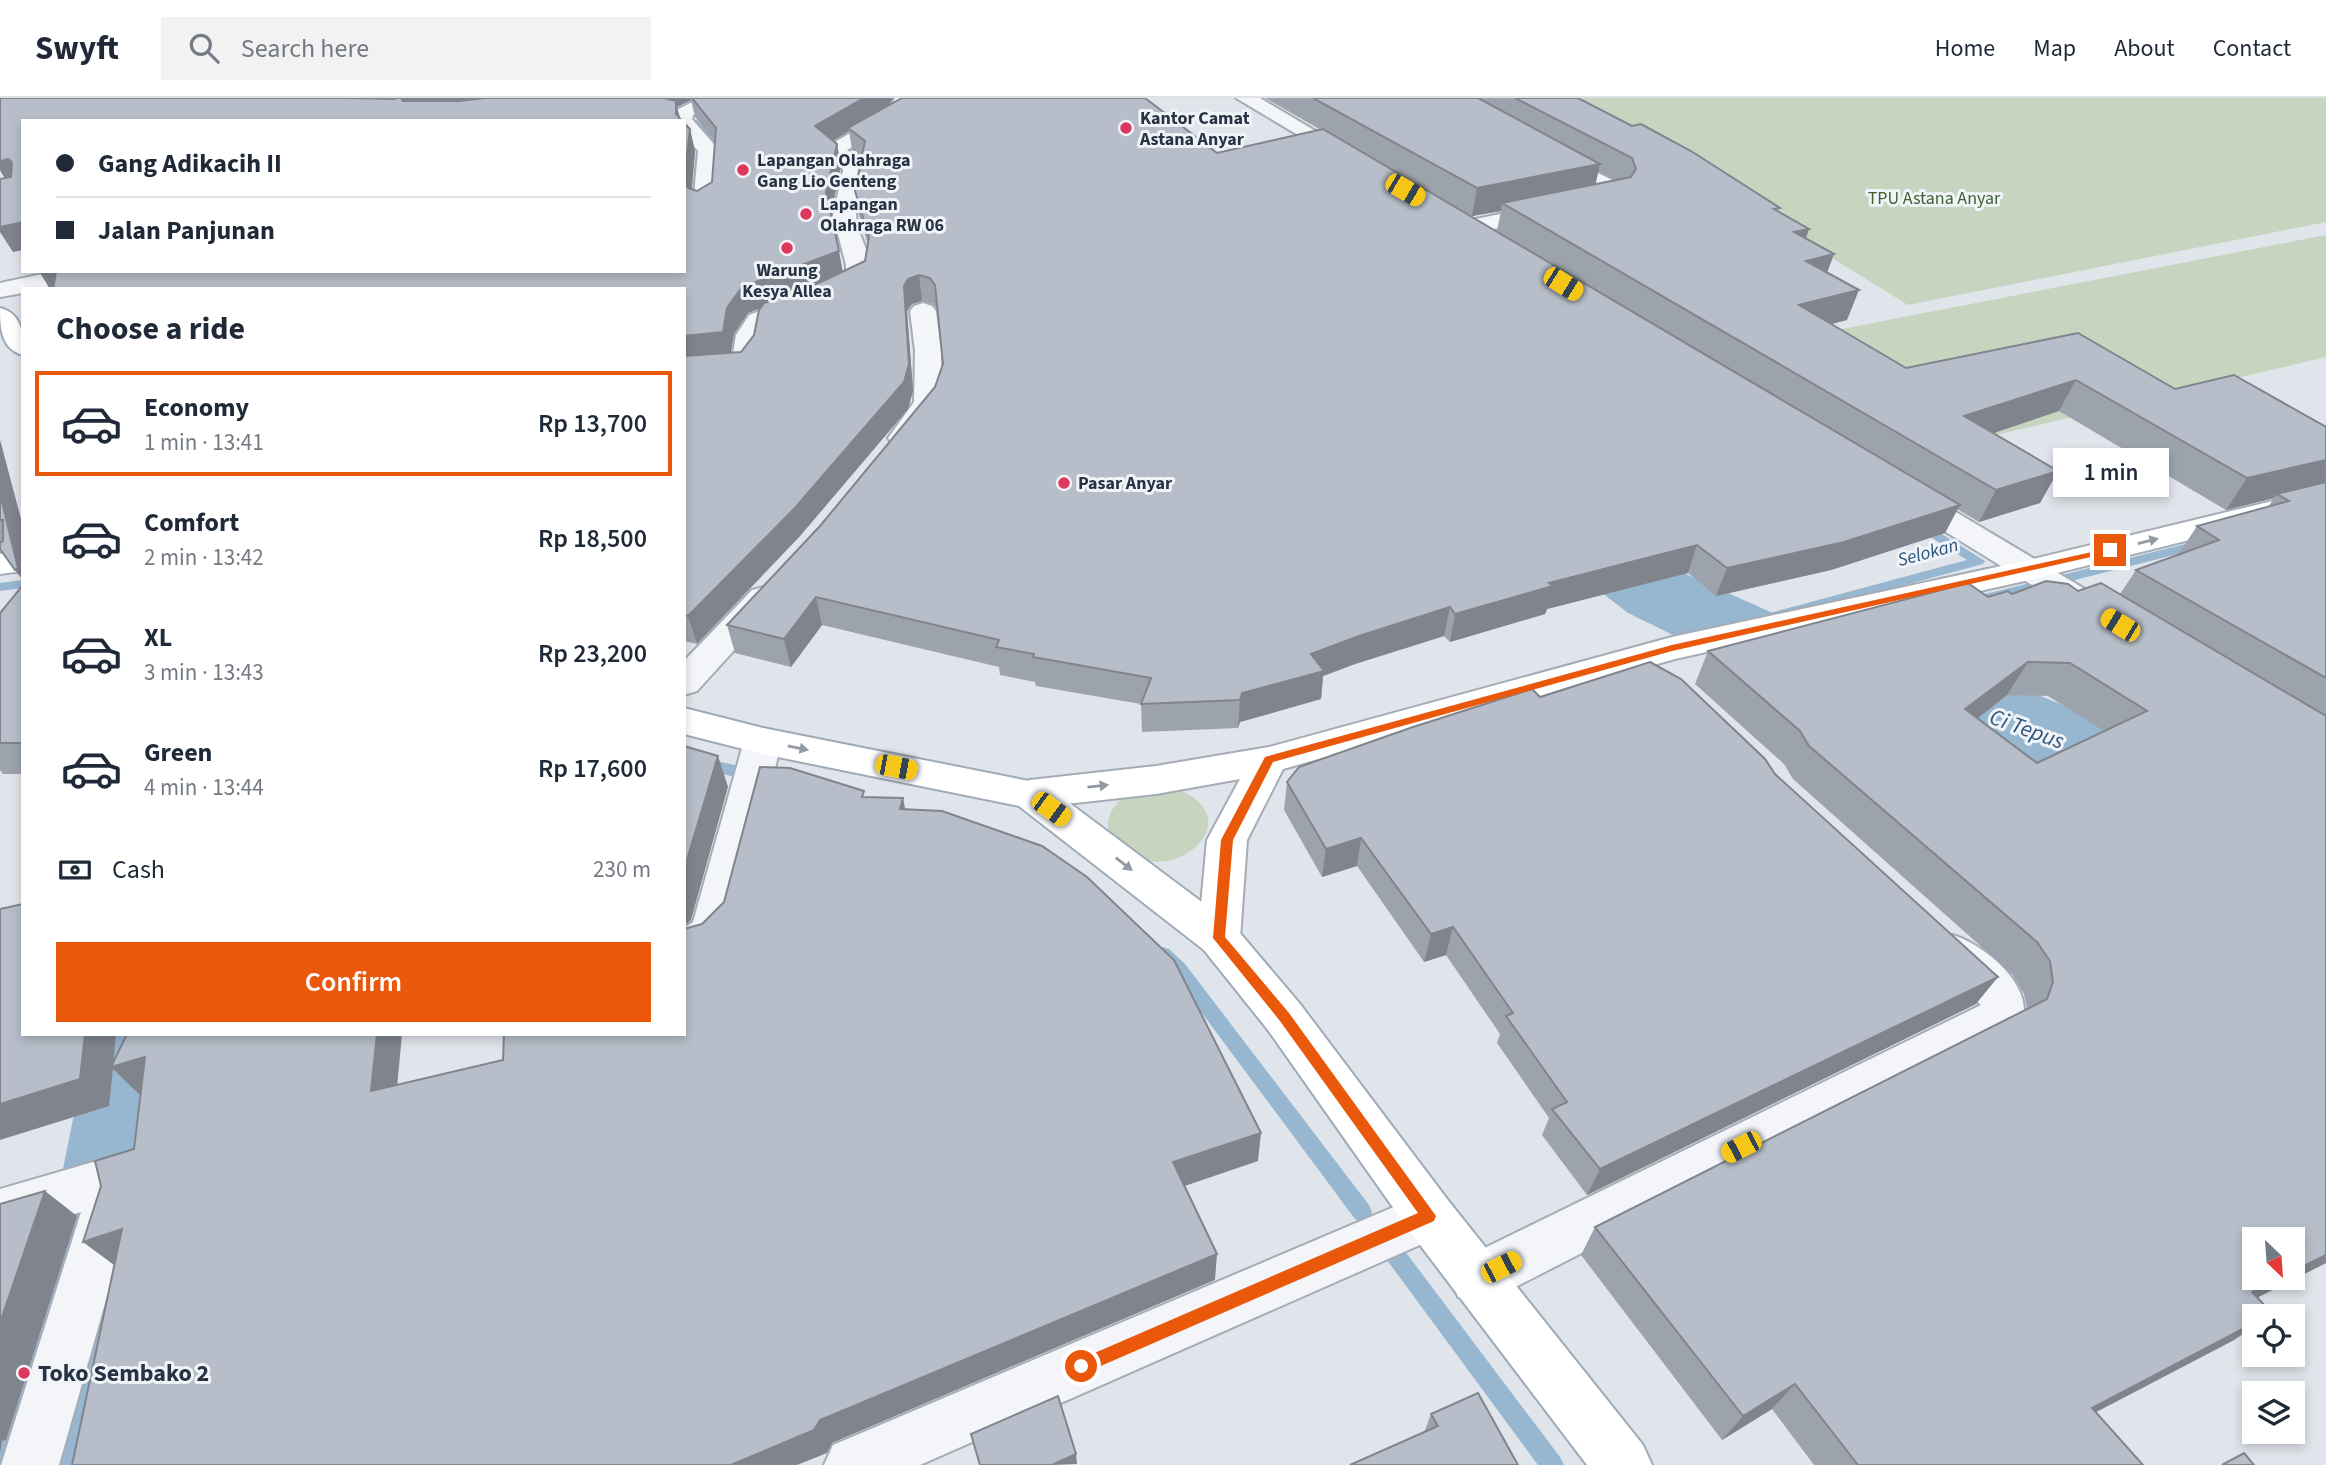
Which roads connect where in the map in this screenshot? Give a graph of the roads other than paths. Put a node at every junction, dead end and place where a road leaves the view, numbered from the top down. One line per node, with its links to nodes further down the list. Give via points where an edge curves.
1 (682, 98): 5 (street)
2 (776, 98): 6 (street, via 690,109 683,112)
3 (905, 98): 17 (street, via 896,115 831,150 855,163 844,205 858,280 806,304 764,315 747,334 745,361 735,370)
4 (1246, 98): 9 (street)
5 (683, 119)
6 (683, 119)
7 (686, 124): 10 (street, via 709,150)
8 (1537, 149): 11 (street, via 1608,187 1615,197 1461,221)
9 (1370, 169)
10 (704, 205)
11 (1505, 248)
12 (84, 273): 13 (street)
13 (0, 290)
14 (923, 311): 18 (street, via 928,402)
15 (0, 316): 16 (main road)
16 (21, 344)
17 (686, 373)
18 (881, 463)
19 (1886, 483): 23 (street)
20 (2326, 497): 23 (main road, one-way to 20)
21 (21, 561): 22 (main road)
22 (0, 564)
23 (2029, 570): 25 (street); 26 (main road)
24 (785, 575): 27 (street)
25 (2124, 627)
26 (1629, 659): 28 (street); 31 (main road)
27 (686, 681)
28 (1661, 687)
29 (686, 722): 30 (main road)
30 (763, 741): 32 (main road, one-way to 32); 35 (street, via 712,931)
31 (1269, 760): 32 (main road, one-way to 31, via 1156,780); 34 (main road, via 1227,840)
32 (1030, 794): 34 (main road, one-way to 34)
33 (1923, 926): 38 (street, via 1994,989 2003,1000 2004,1015)
34 (1219, 938): 37 (main road, via 1284,1017)
35 (686, 944)
36 (0, 1213): 39 (street, via 93,1185 104,1197 106,1212)
37 (1429, 1216): 38 (main road); 40 (street)
38 (1477, 1279): 41 (main road)
39 (30, 1465)
40 (853, 1465)
41 (1623, 1465)

